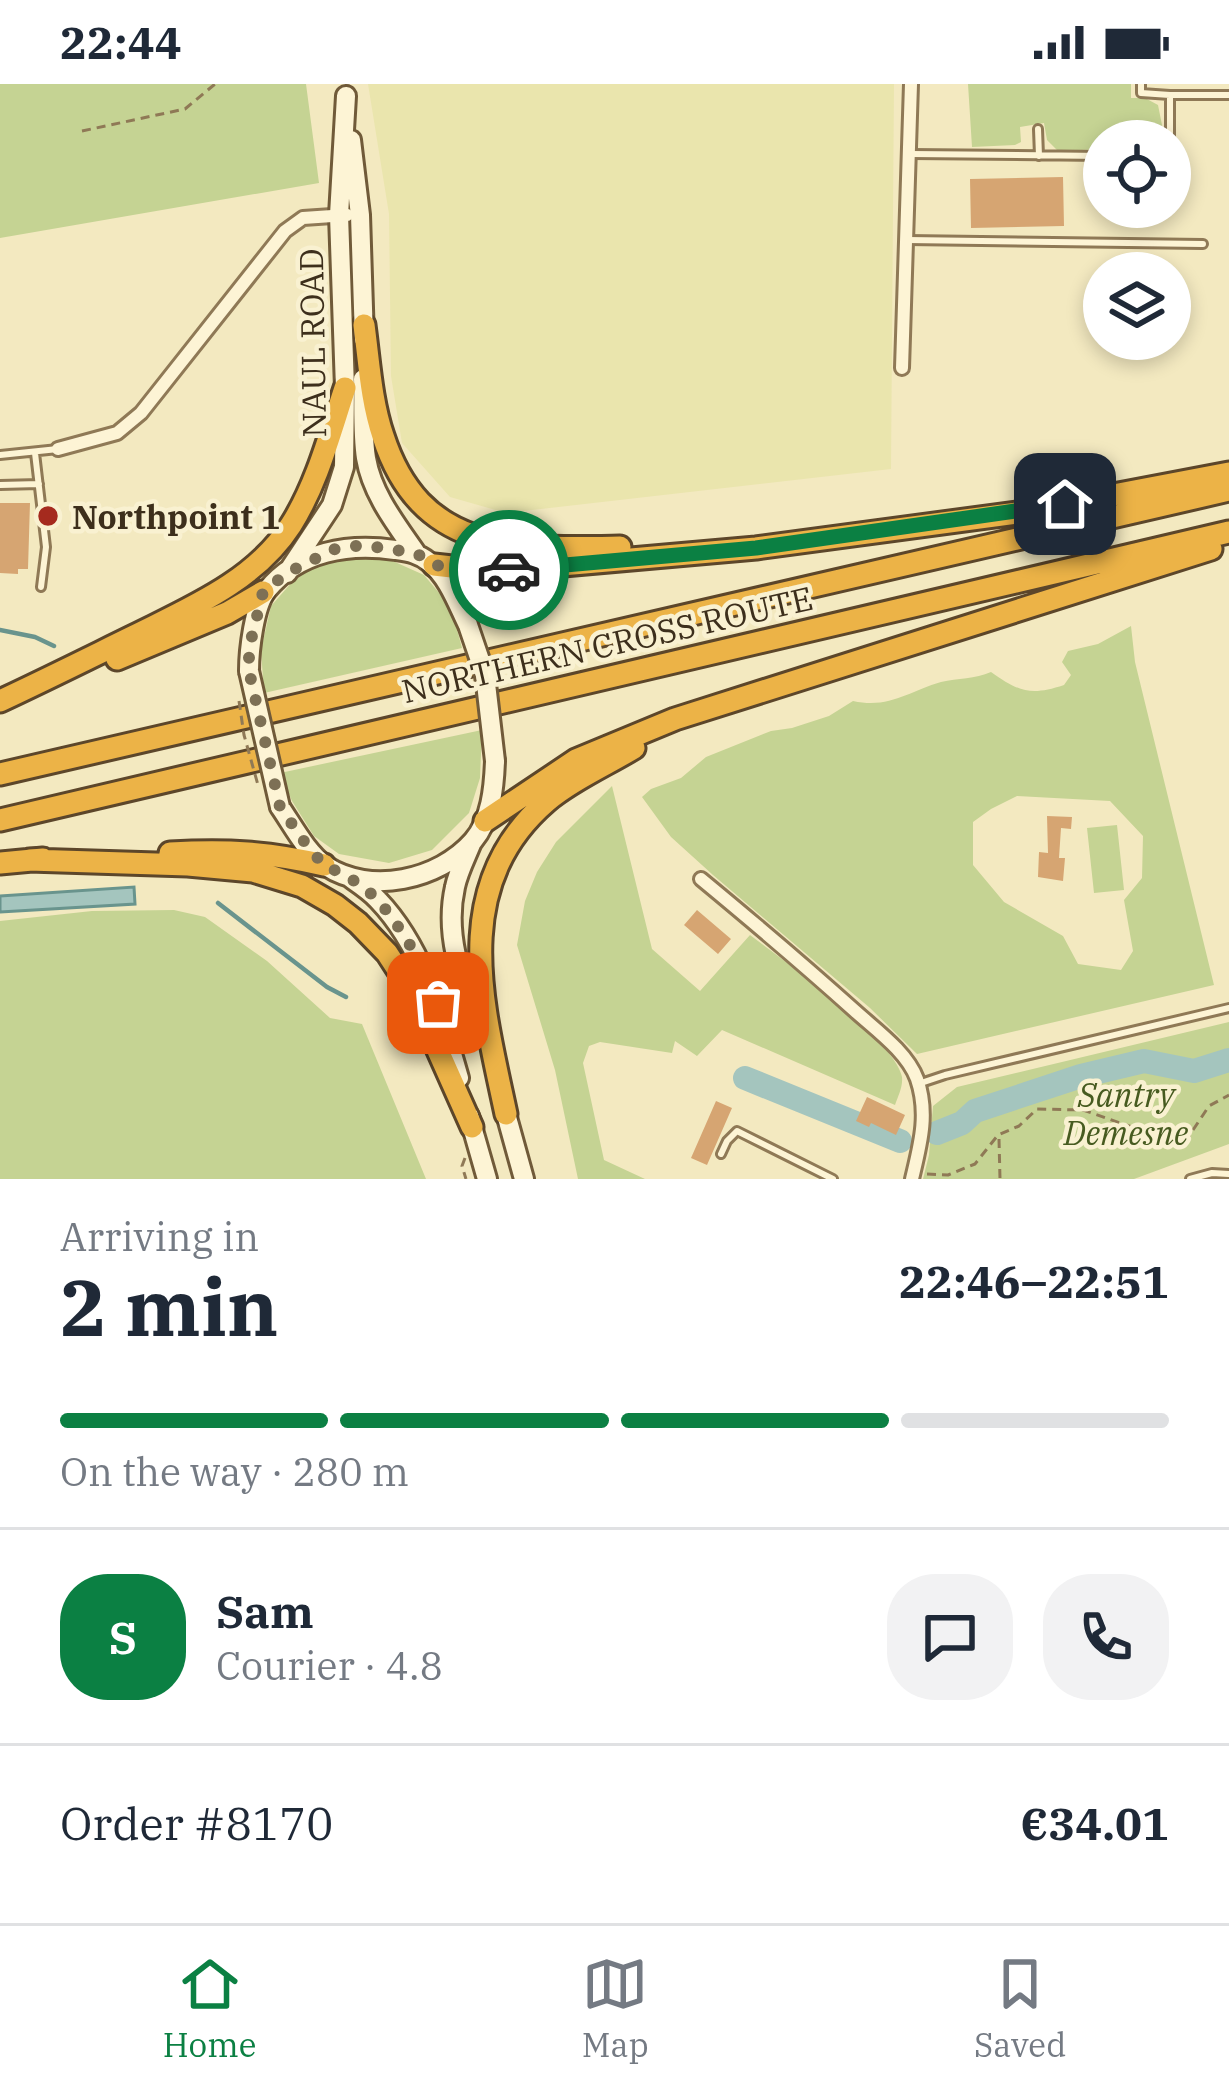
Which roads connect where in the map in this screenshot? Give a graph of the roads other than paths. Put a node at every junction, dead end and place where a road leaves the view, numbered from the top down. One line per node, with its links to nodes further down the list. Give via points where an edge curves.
1 (911, 84): 8 (street)
2 (1141, 84): 4 (lane, via 1141,94)
3 (345, 90): 11 (main road, NAUL ROAD); 12 (main road, NAUL ROAD)
4 (1170, 95): 5 (lane); 6 (lane)
5 (1229, 95)
6 (1170, 120)
7 (1038, 129): 10 (lane)
8 (911, 154): 10 (lane); 13 (street)
9 (1083, 156): 10 (lane)
10 (1040, 157)
11 (339, 215): 12 (street); 17 (main road, NAUL ROAD); 18 (street, via 303,218 285,230 117,433)
12 (360, 215): 15 (main road, NAUL ROAD)
13 (908, 240): 14 (lane); 16 (street)
14 (1203, 244)
15 (364, 326): 27 (highway, via 376,411 397,472 443,522 533,547); 28 (main road, NAUL ROAD, via 366,458 383,504)
16 (902, 368)
17 (345, 388): 29 (main road, NAUL ROAD, via 344,467 332,506); 33 (highway, via 309,490 266,555 200,603)
18 (58, 449): 19 (lane)
19 (35, 453): 20 (lane); 22 (lane)
20 (0, 455)
21 (1229, 473): 27 (highway, via 1024,512)
22 (39, 484): 23 (lane); 30 (lane)
23 (0, 485)
24 (1229, 490): 34 (highway, NORTHERN CROSS ROUTE)
25 (1229, 532): 35 (highway, NORTHERN CROSS ROUTE)
26 (1229, 544): 32 (highway)
27 (756, 548): 28 (highway, via 506,570)
28 (425, 559): 29 (main road, via 363,545); 36 (main road, bridge, via 468,626 485,675 495,761)
29 (287, 573): 31 (main road)
30 (41, 587)
31 (263, 592): 33 (highway); 40 (main road, bridge, via 249,671 280,807)
32 (763, 692): 36 (highway, via 576,760); 45 (highway, via 642,744 562,791 512,841 487,890 479,940)
33 (0, 704)
34 (0, 774)
35 (0, 820)
36 (485, 821): 37 (main road)
37 (472, 842): 41 (main road, via 417,875); 45 (main road, via 450,927)
38 (29, 860): 39 (highway); 40 (highway, via 215,850); 46 (highway, via 253,871 335,905 387,953 411,989)
39 (0, 863)
40 (324, 865): 41 (main road)
41 (349, 877): 46 (main road, via 378,899 423,970)
42 (701, 879): 44 (street, via 873,1028)
43 (1229, 1008): 44 (lane)
44 (918, 1084): 49 (street, via 923,1128)
45 (506, 1114): 51 (main road)
46 (472, 1127): 50 (main road)
47 (721, 1154): 52 (lane, via 737,1131)
48 (1229, 1174): 53 (lane)
49 (912, 1176)
50 (487, 1179)
51 (524, 1179)
52 (833, 1179)
53 (1190, 1179)

